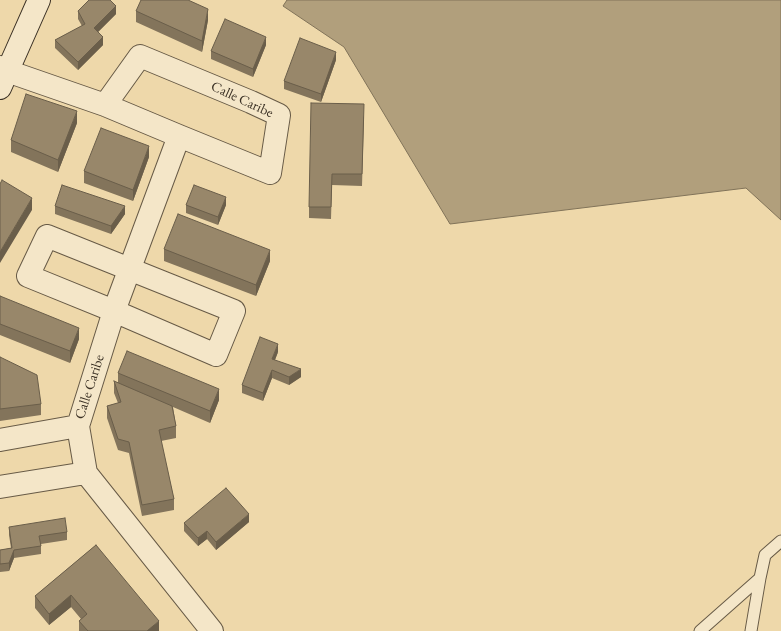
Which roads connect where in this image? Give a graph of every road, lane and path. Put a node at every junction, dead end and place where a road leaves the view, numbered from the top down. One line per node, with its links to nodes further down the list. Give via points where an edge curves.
1 (39, 0): 2 (street)
2 (2, 75): 3 (street, Calle Caribe)
3 (105, 105): 4 (street, Calle Caribe); 4 (street, Calle Caribe, via 140,56 279,115 270,173)
4 (179, 136): 5 (street, Calle Caribe)
5 (130, 269): 6 (street, Calle Caribe); 6 (street, via 47,236 28,276); 6 (street, via 234,311 216,355)
6 (114, 311): 7 (street, Calle Caribe)
7 (78, 426): 8 (street); 9 (street, Calle Caribe)
8 (0, 440)
9 (86, 473): 10 (street); 13 (street, Calle Caribe)
10 (0, 486)
11 (781, 541): 12 (lane, via 765,555)
12 (760, 578): 14 (lane); 15 (lane)
13 (212, 631)
14 (700, 631)
15 (751, 631)

